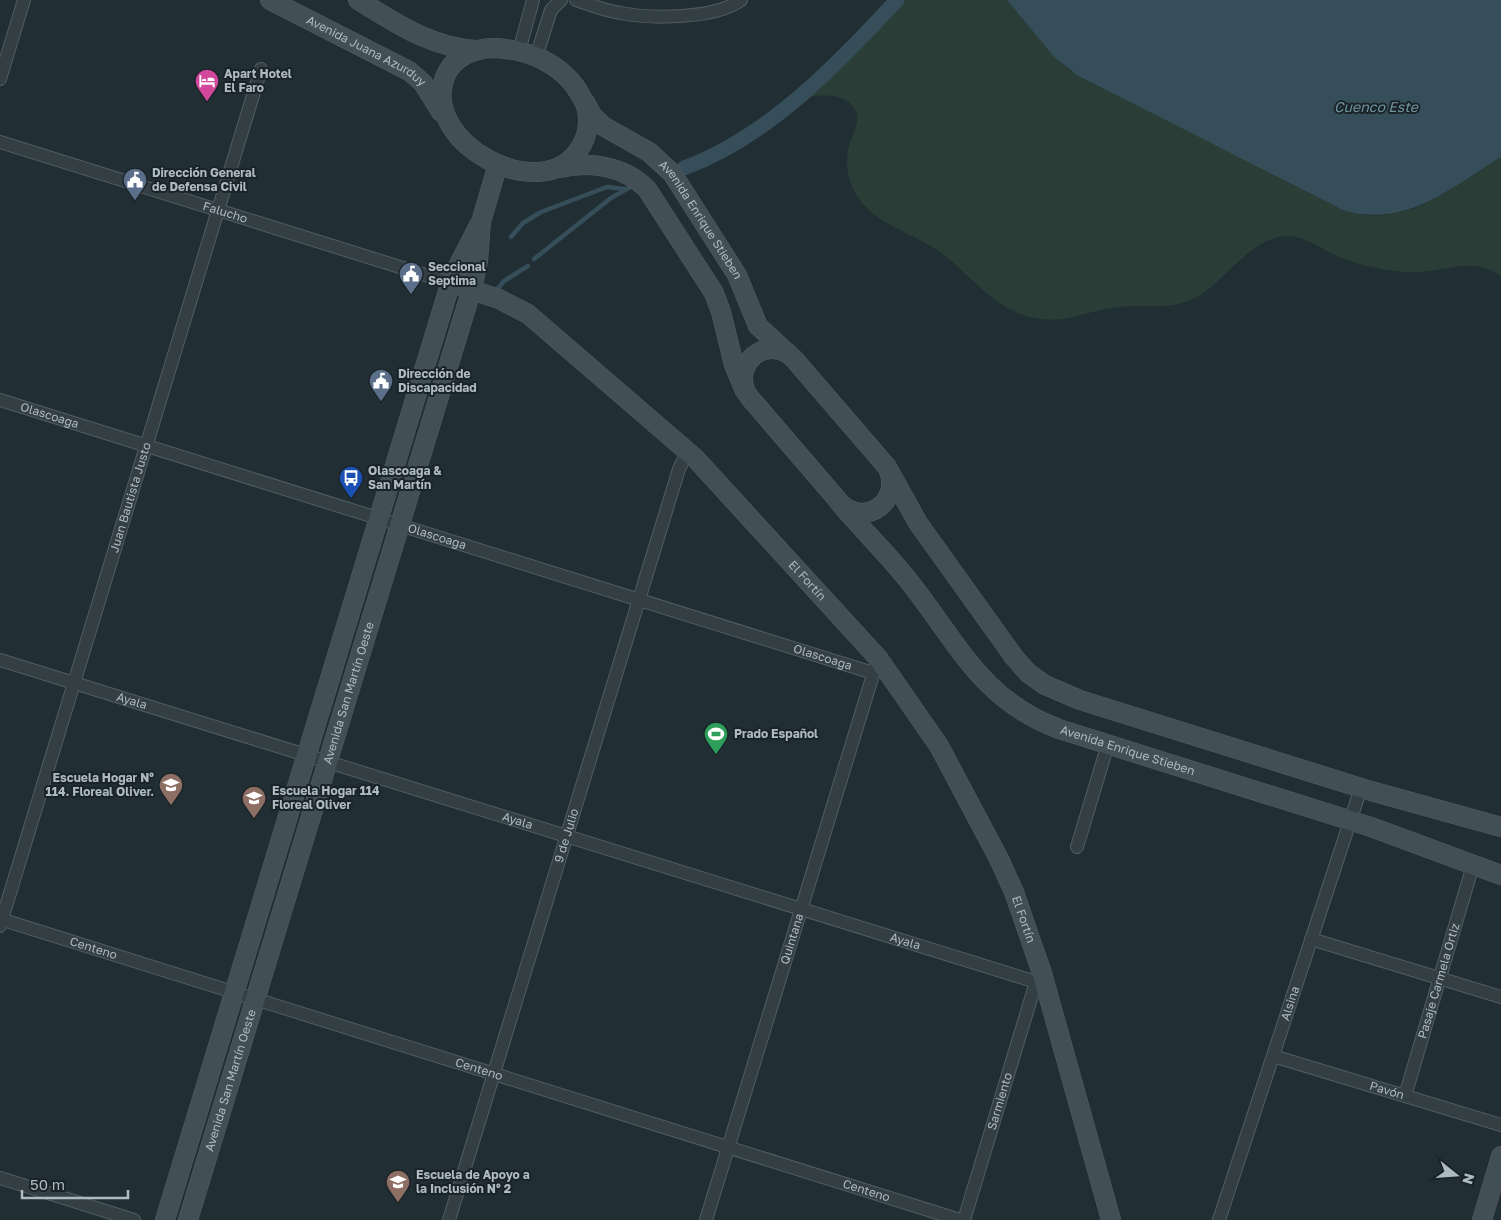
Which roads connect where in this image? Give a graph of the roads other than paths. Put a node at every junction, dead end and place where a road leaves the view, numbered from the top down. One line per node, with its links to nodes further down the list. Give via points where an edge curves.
1 (24, 0): 11 (street)
2 (270, 0): 13 (main road, Avenida Juana Azurduy, via 409,71 423,83)
3 (358, 0): 8 (main road, via 424,38)
4 (533, 0): 9 (street)
5 (562, 0): 9 (street, via 551,10)
6 (577, 0): 7 (street, via 635,15 706,14 731,7)
7 (741, 0)
8 (478, 50): 9 (main road, via 496,48); 13 (main road, via 460,57 448,72 441,99)
9 (528, 54): 12 (main road, via 564,74)
10 (261, 70): 18 (street, Juan Bautista Justo)
11 (0, 79)
12 (585, 102): 16 (main road, via 588,122 583,143 572,159); 17 (main road, Avenida Enrique Stieben, via 602,126 662,161)
13 (447, 120): 15 (main road, via 464,143)
14 (0, 142): 18 (street, Falucho)
15 (498, 164): 16 (main road, via 526,171); 20 (main road, Avenida San Martín Oeste)
16 (553, 169): 19 (main road, via 591,165 625,173 648,189)
17 (694, 205): 19 (main road); 23 (main road, Avenida Enrique Stieben, via 736,275 758,326)
18 (218, 211): 21 (street, Falucho); 26 (street, Juan Bautista Justo)
19 (669, 221): 24 (main road, via 716,299 734,365)
20 (480, 222): 21 (main road, Avenida San Martín Oeste, via 459,260); 22 (main road, Avenida San Martín Oeste, via 478,261)
21 (451, 284): 22 (main road, El Fortín); 30 (main road, Avenida San Martín Oeste)
22 (472, 290): 27 (main road, El Fortín, via 507,302 528,314); 31 (main road, Avenida San Martín Oeste)
23 (794, 359): 24 (main road, Avenida Enrique Stieben, via 778,349 756,353 743,372); 28 (main road, Avenida Enrique Stieben)
24 (745, 390): 29 (main road, Avenida Enrique Stieben)
25 (0, 400): 26 (street, Olascoaga)
26 (147, 446): 30 (street, Olascoaga); 35 (street, Juan Bautista Justo)
27 (688, 451): 32 (street, 9 de Julio, via 679,469); 34 (main road, El Fortín)
28 (887, 468): 29 (main road, Avenida Enrique Stieben, via 892,487 889,497 879,508 860,513); 39 (main road, Avenida Enrique Stieben, via 924,531 1014,657 1045,685 1080,700)
29 (839, 502): 36 (main road, Avenida Enrique Stieben, via 911,583 993,690 1013,707 1037,720)
30 (379, 519): 31 (street, Olascoaga); 37 (main road, Avenida San Martín Oeste)
31 (400, 526): 32 (street, Olascoaga); 38 (main road, Avenida San Martín Oeste)
32 (639, 600): 34 (street, Olascoaga); 42 (street, 9 de Julio)
33 (0, 660): 35 (street, Ayala)
34 (875, 666): 46 (street, Quintana); 50 (main road, El Fortín, via 934,738 959,780 1007,875)
35 (75, 683): 37 (street, Ayala); 47 (street, Juan Bautista Justo)
36 (1108, 744): 40 (main road, Avenida Enrique Stieben); 43 (street)
37 (307, 755): 38 (street, Ayala); 51 (main road, Avenida San Martín Oeste)
38 (328, 762): 42 (street, Ayala); 53 (main road, Avenida San Martín Oeste)
39 (1361, 788): 40 (street, Alsina); 41 (main road, Avenida Enrique Stieben)
40 (1350, 820): 44 (main road, Avenida Enrique Stieben); 48 (street, Alsina)
41 (1501, 826)
42 (567, 836): 46 (street, Ayala); 55 (street, 9 de Julio)
43 (1077, 847)
44 (1473, 865): 45 (main road, Avenida Enrique Stieben); 49 (street, Pasaje Carmela Ortiz)
45 (1501, 875)
46 (801, 909): 50 (street, Ayala); 58 (street, Quintana)
47 (1, 922): 51 (street, Centeno)
48 (1311, 939): 49 (street); 54 (street, Alsina)
49 (1439, 979): 52 (street); 56 (street, Pasaje Carmela Ortiz)
50 (1040, 981): 66 (street, Sarmiento); 67 (main road, El Fortín)
51 (234, 993): 53 (street, Centeno); 62 (main road, Avenida San Martín Oeste)
52 (1501, 997)
53 (256, 999): 55 (street, Centeno); 63 (main road, Avenida San Martín Oeste)
54 (1272, 1056): 56 (street, Pavón); 68 (street, Alsina)
55 (494, 1074): 58 (street, Centeno); 64 (street, 9 de Julio)
56 (1405, 1096): 57 (street, Pavón)
57 (1501, 1126)
58 (728, 1147): 65 (street, Quintana); 66 (street, Centeno)
59 (1501, 1156): 69 (main road)
60 (0, 1178): 61 (street)
61 (134, 1220)
62 (165, 1220)
63 (188, 1220)
64 (449, 1220)
65 (706, 1220)
66 (962, 1220)
67 (1111, 1220)
68 (1219, 1220)
69 (1482, 1220)

